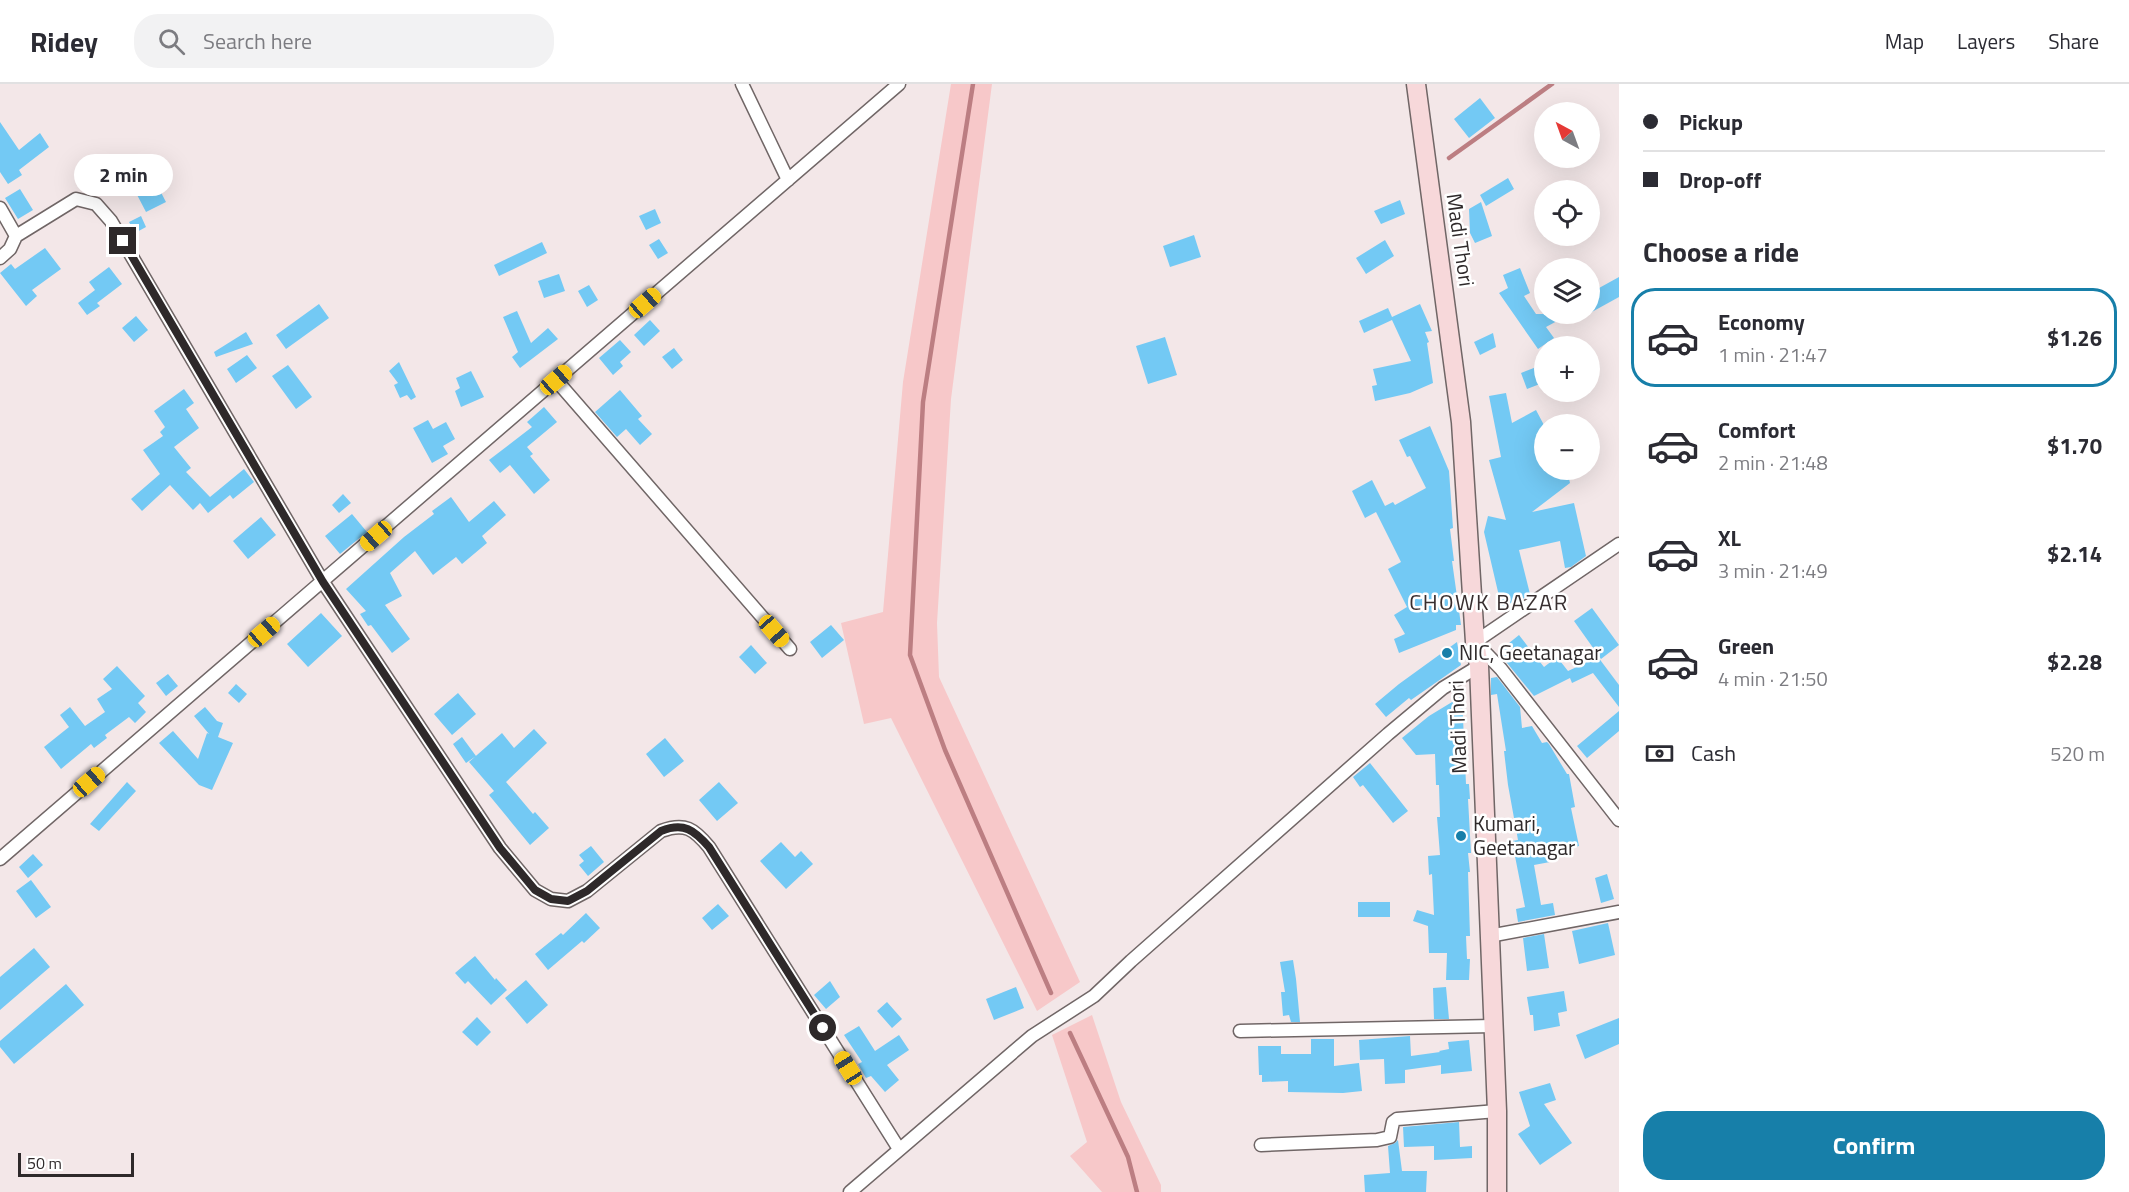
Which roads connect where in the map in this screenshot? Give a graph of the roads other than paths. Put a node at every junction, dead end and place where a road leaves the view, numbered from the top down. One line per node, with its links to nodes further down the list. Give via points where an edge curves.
1 (742, 84): 4 (street)
2 (899, 84): 4 (street)
3 (1416, 84): 11 (main road, Madi Thori, via 1461,422)
4 (788, 180): 8 (street)
5 (0, 208): 6 (street)
6 (16, 236): 7 (street); 10 (street, via 76,199 96,204 111,221)
7 (0, 258)
8 (556, 380): 10 (street); 12 (street)
9 (1619, 543): 11 (street)
10 (323, 582): 15 (street); 22 (street, via 500,848 535,890 551,899 568,901 587,891 661,831 674,826 697,834 709,847)
11 (1475, 642): 13 (main road, Madi Thori); 14 (street, via 1501,669)
12 (790, 649)
13 (1479, 666): 17 (main road, Madi Thori); 22 (street, via 1443,688 1388,734 1094,996 1032,1036)
14 (1619, 820)
15 (0, 859)
16 (1619, 912): 17 (street)
17 (1489, 936): 18 (main road, Madi Thori)
18 (1493, 1026): 19 (street); 20 (main road, Madi Thori)
19 (1240, 1031)
20 (1497, 1111): 21 (street, via 1397,1119 1390,1137 1377,1140); 24 (main road, Madi Thori)
21 (1261, 1145)
22 (899, 1149): 23 (street)
23 (850, 1192)
24 (1497, 1192)

